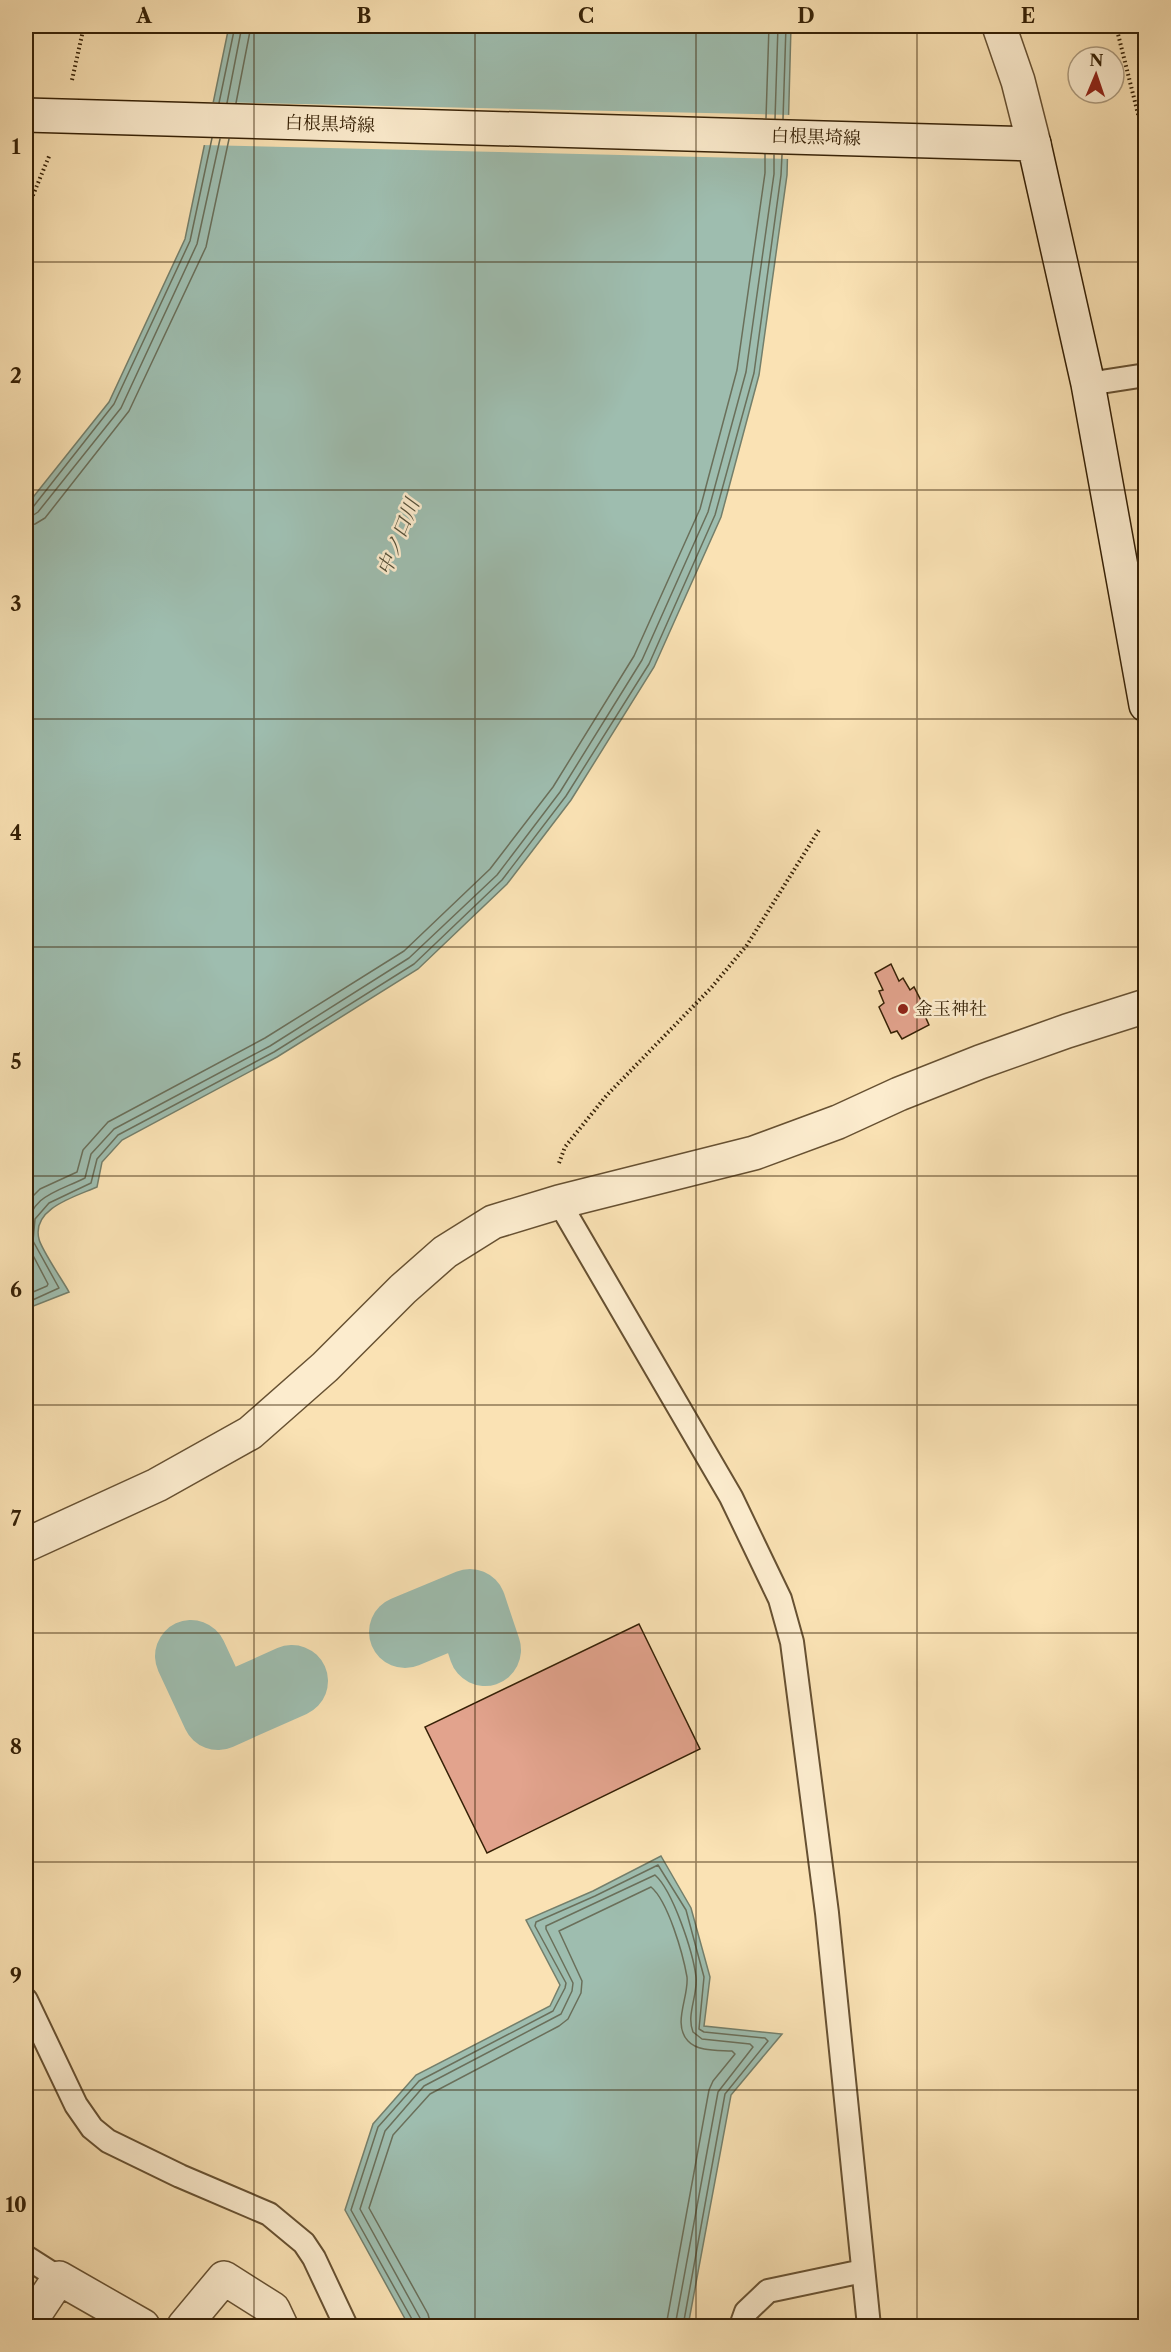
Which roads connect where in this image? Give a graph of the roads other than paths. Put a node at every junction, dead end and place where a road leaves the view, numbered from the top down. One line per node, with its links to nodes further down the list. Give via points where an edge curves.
1 (999, 26): 3 (street)
2 (26, 115): 3 (street, 白根黒埼線)
3 (1034, 144): 5 (street)
4 (1146, 375): 5 (lane)
5 (1098, 383): 6 (street)
6 (1146, 705)
7 (1146, 1006): 8 (street, via 980,1062 838,1122 754,1152)
8 (559, 1202): 9 (street, via 493,1222 445,1252 250,1433 157,1485); 12 (lane, via 731,1497 780,1599 789,1631 827,1913)
9 (26, 1545)
10 (26, 2000): 18 (lane, via 76,2105 92,2127 108,2141 269,2214 304,2243)
11 (26, 2257): 13 (lane)
12 (863, 2271): 19 (lane, via 768,2291 746,2312); 20 (lane)
13 (58, 2278): 14 (street); 15 (street)
14 (27, 2326)
15 (143, 2326)
16 (184, 2326): 17 (street, via 224,2278 273,2309)
17 (281, 2326)
18 (346, 2326)
19 (741, 2326)
20 (868, 2326)

